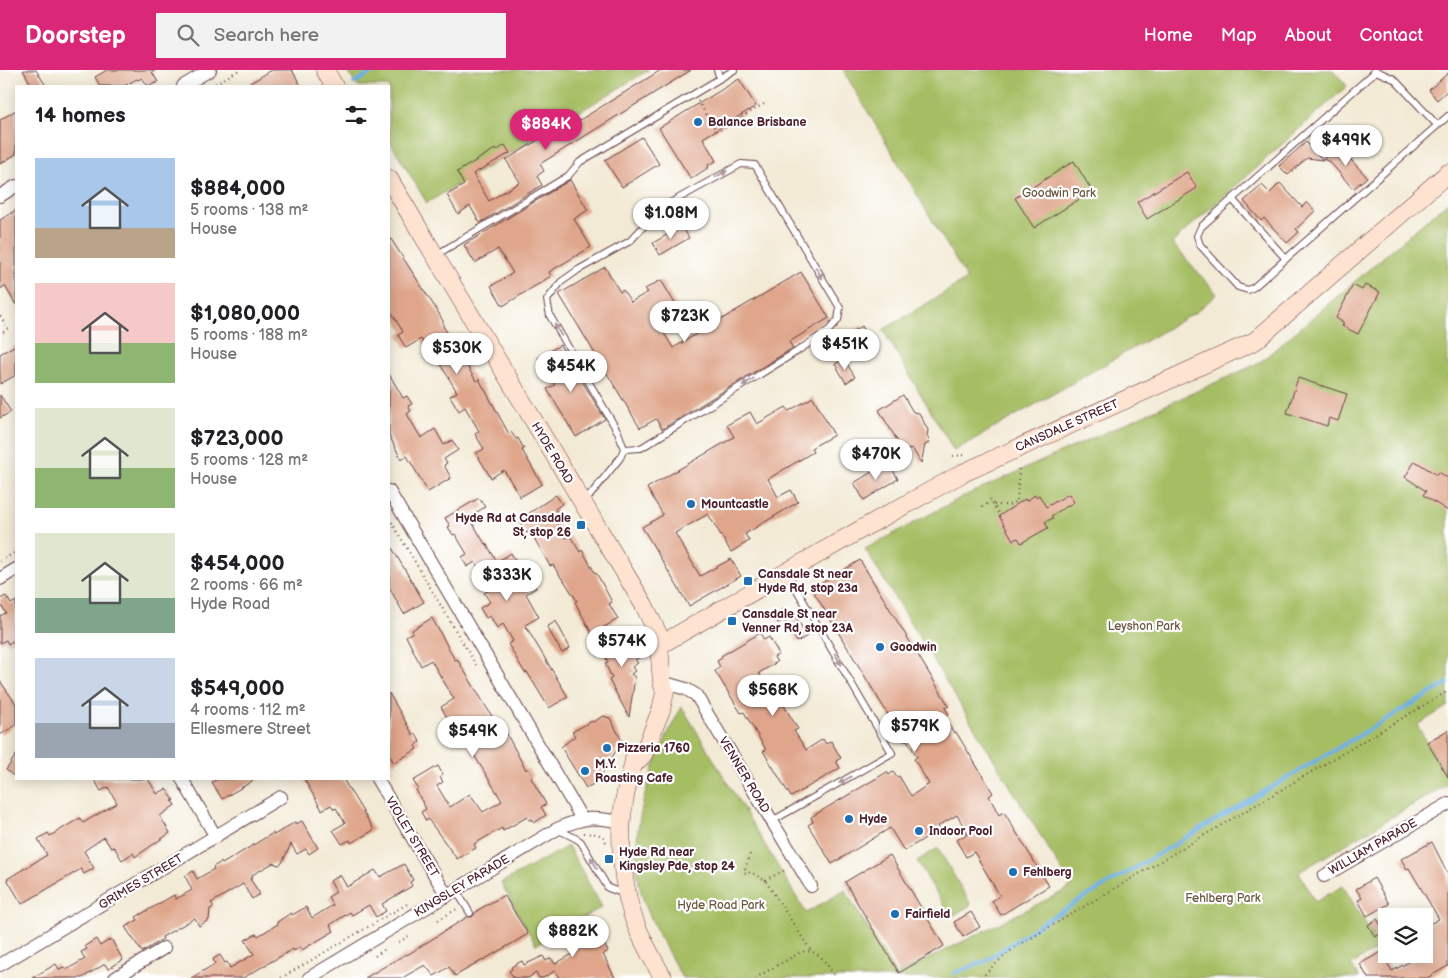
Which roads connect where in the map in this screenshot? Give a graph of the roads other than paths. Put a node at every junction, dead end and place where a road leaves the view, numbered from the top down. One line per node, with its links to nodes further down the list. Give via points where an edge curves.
1 (210, 70): 7 (street)
2 (325, 70): 8 (street)
3 (717, 70): 6 (lane)
4 (734, 70): 6 (lane)
5 (1375, 70): 10 (lane, via 1394,79); 15 (lane)
6 (720, 78): 16 (lane, via 580,162 568,176)
7 (184, 85)
8 (333, 85)
9 (1448, 116): 10 (lane)
10 (1437, 125): 17 (lane)
11 (1448, 173): 22 (street, CANSDALE STREET, via 1255,341 963,473)
12 (15, 187): 14 (street)
13 (391, 189): 16 (street, HYDE ROAD)
14 (0, 196)
15 (1232, 199): 17 (lane); 17 (lane, via 1201,227 1197,236 1200,245 1238,287 1248,290)
16 (435, 255): 20 (street, HYDE ROAD)
17 (1286, 259)
18 (624, 449): 18 (lane, one-way to 18, via 618,432 550,316 547,300 561,282 630,241 661,208 741,164 755,165 840,308 838,320 830,330 641,448); 20 (lane)
19 (390, 493): 30 (street)
20 (583, 505): 24 (street, HYDE ROAD, via 644,606)
21 (15, 571): 23 (street)
22 (787, 572): 24 (street, CANSDALE STREET); 31 (lane, one-way to 31, via 892,753)
23 (0, 579)
24 (660, 645): 25 (street, HYDE ROAD)
25 (662, 682): 31 (street, VENNER ROAD, via 686,689 696,696); 32 (street, HYDE ROAD, via 665,692 661,710 643,754 634,764 624,797)
26 (183, 780): 34 (street)
27 (378, 780): 37 (street, VIOLET STREET)
28 (281, 797): 34 (street, GRIMES STREET)
29 (1446, 809): 35 (street, WILLIAM PARADE)
30 (582, 818): 32 (street, KINGSLEY PARADE); 33 (street, KINGSLEY PARADE)
31 (772, 821): 36 (street, VENNER ROAD)
32 (622, 822): 38 (street, HYDE ROAD, via 622,859)
33 (557, 829): 37 (street, KINGSLEY PARADE); 38 (lane, one-way to 33, via 608,888 581,842)
34 (216, 836): 41 (street, GRIMES STREET)
35 (1324, 876)
36 (810, 886)
37 (451, 893): 39 (lane, via 465,904); 44 (street, KINGSLEY PARADE)
38 (627, 895): 42 (street, HYDE ROAD, via 636,926)
39 (470, 913)
40 (164, 948): 43 (street)
41 (0, 965)
42 (659, 977)
43 (115, 978)
44 (309, 978)

